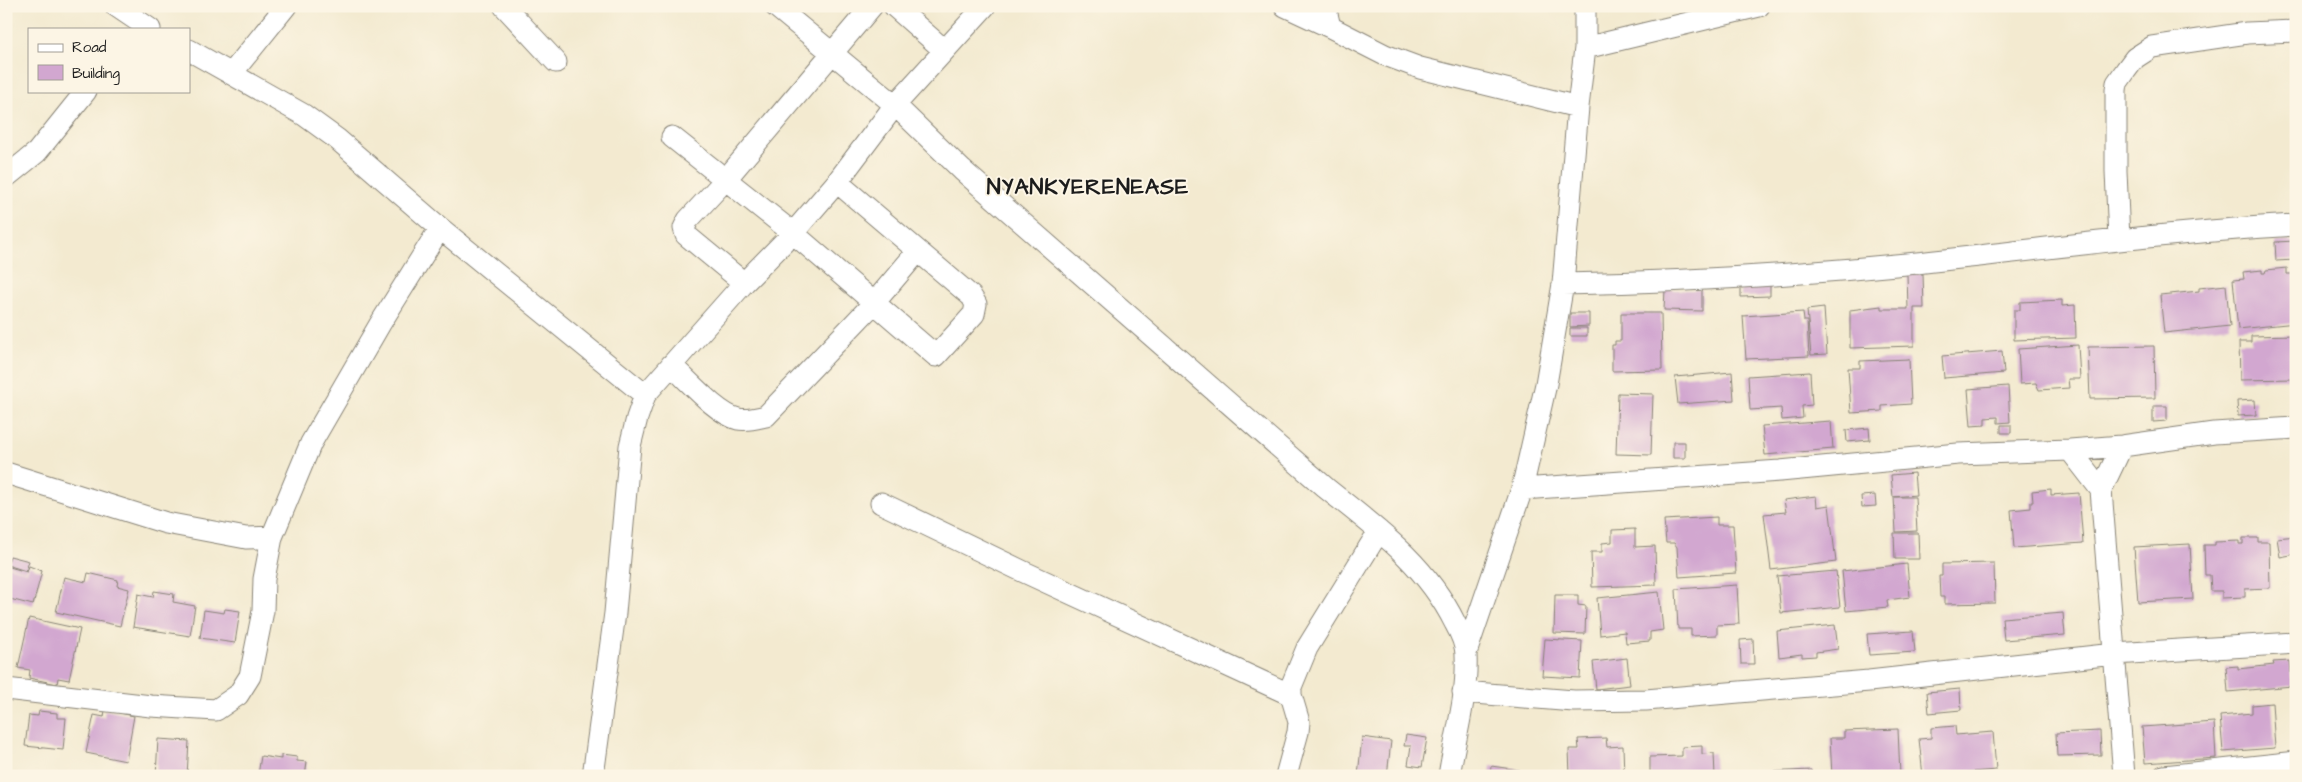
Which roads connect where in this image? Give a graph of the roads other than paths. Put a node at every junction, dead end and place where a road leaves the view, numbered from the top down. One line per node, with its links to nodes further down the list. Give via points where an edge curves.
1 (116, 6): 12 (street)
2 (286, 6): 20 (street)
3 (504, 6): 19 (street)
4 (775, 6): 18 (street)
5 (872, 6): 18 (street)
6 (894, 6): 16 (street)
7 (985, 6): 16 (street)
8 (1285, 6): 13 (street)
9 (1325, 6): 13 (street)
10 (1585, 6): 15 (street)
11 (1759, 6): 15 (street)
12 (142, 27)
13 (1330, 27): 23 (street, via 1385,55 1420,68)
14 (2296, 31): 31 (street, via 2247,33 2152,47 2135,58 2117,82 2116,90)
15 (1585, 48): 23 (street)
16 (944, 50): 22 (street)
17 (190, 51): 20 (street)
18 (831, 53): 22 (street); 26 (street)
19 (556, 62)
20 (232, 73): 29 (street, via 304,115 337,139)
21 (85, 92): 25 (street, via 37,152)
22 (895, 105): 27 (street); 45 (street, via 962,170)
23 (1578, 107): 34 (street)
24 (672, 137): 26 (street)
25 (6, 177)
26 (726, 180): 30 (street); 33 (street, via 684,228 686,235)
27 (837, 182): 30 (street); 32 (street)
28 (2296, 225): 31 (street)
29 (440, 228): 37 (street); 46 (street, via 311,443)
30 (793, 233): 33 (street); 35 (street)
31 (2119, 240): 34 (street, via 1739,278)
32 (918, 251): 35 (street); 35 (street, via 971,296 976,304 974,314 936,356)
33 (744, 283): 36 (street)
34 (1563, 284): 42 (street, via 1546,384)
35 (874, 303): 36 (street, via 766,416 751,420 724,413)
36 (671, 365): 37 (street)
37 (645, 395): 54 (street, via 630,446 615,613)
38 (2296, 428): 39 (street, via 2214,433)
39 (2122, 446): 40 (street); 43 (street)
40 (2070, 450): 42 (street, via 1958,454 1780,471); 43 (street)
41 (6, 473): 46 (street, via 166,523 246,538)
42 (1522, 489): 48 (street)
43 (2101, 490): 49 (street)
44 (881, 503): 52 (street)
45 (1379, 531): 48 (street, via 1411,560 1443,599); 52 (street, via 1307,648 1291,687)
46 (272, 538): 50 (street, via 264,579 263,611 250,676 238,695 216,710)
47 (2296, 643): 49 (street)
48 (1466, 653): 51 (street)
49 (2114, 654): 51 (street, via 1869,681 1646,700 1574,701); 57 (street)
50 (6, 689)
51 (1463, 692): 56 (street)
52 (1291, 695): 55 (street, via 1297,711 1298,732)
53 (2296, 762): 58 (street)
54 (593, 776)
55 (1286, 776)
56 (1448, 776)
57 (2124, 776)
58 (2164, 776)

